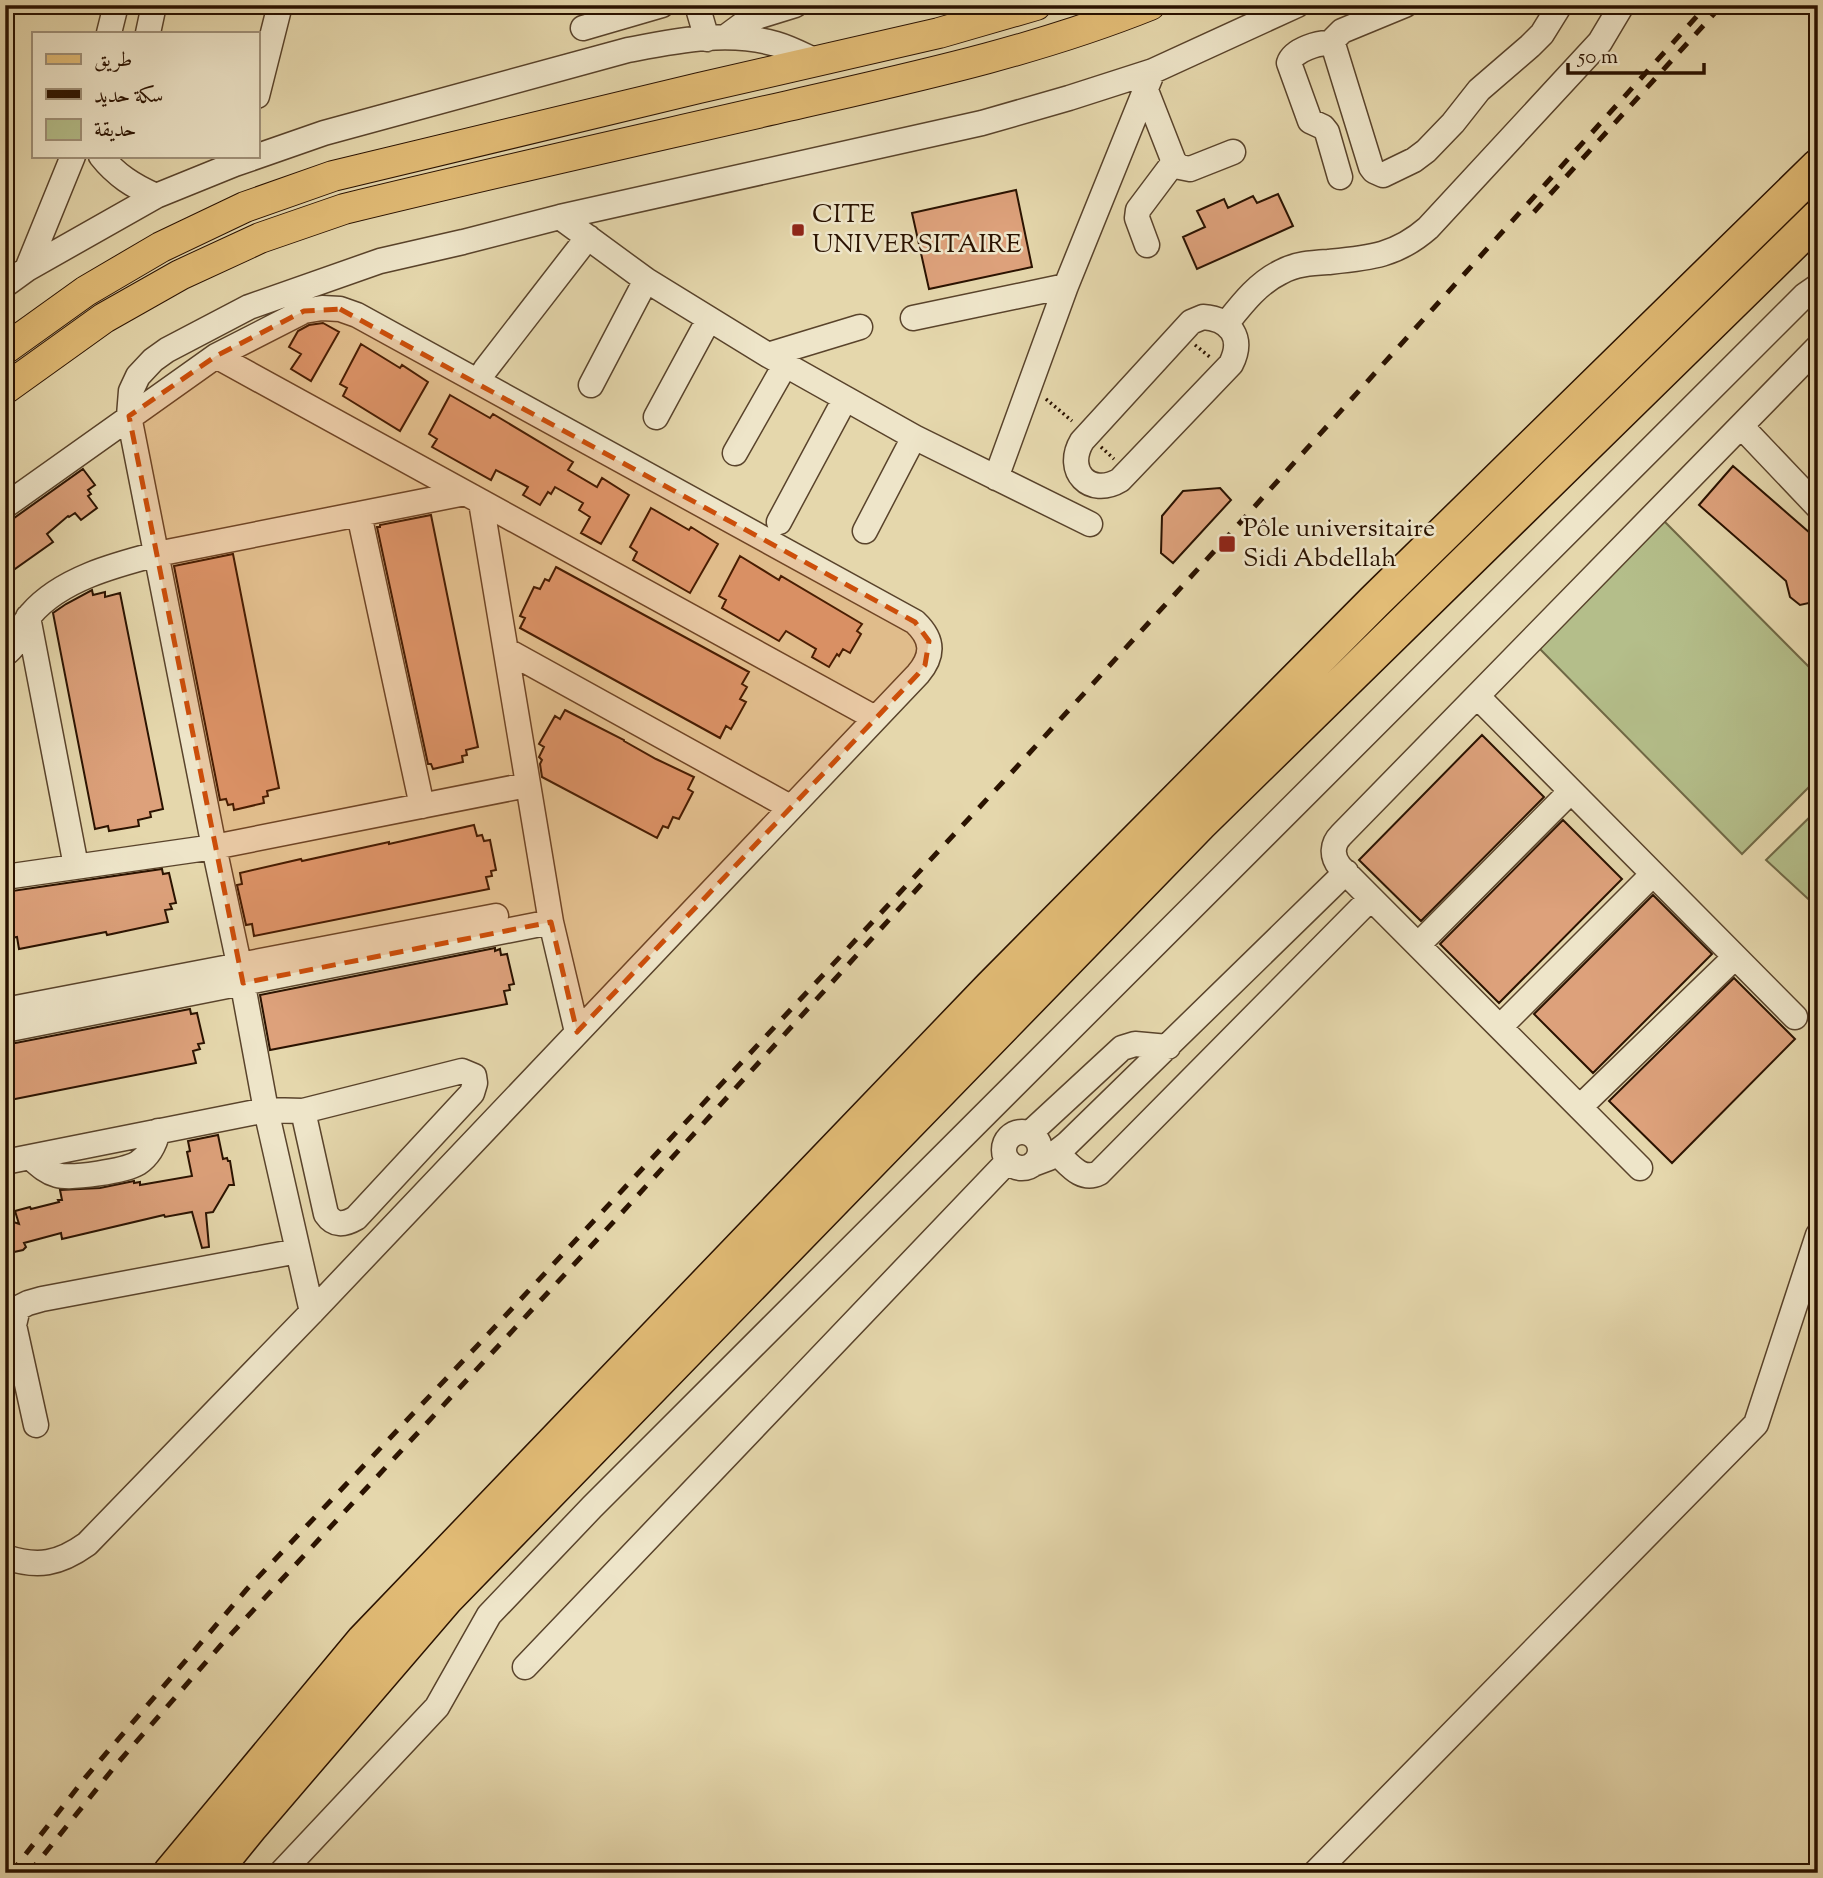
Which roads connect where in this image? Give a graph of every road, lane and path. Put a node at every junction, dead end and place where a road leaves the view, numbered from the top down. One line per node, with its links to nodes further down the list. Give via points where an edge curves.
1 (116, 5): 14 (street)
2 (154, 5): 15 (street)
3 (280, 5): 20 (street)
4 (662, 5): 13 (street)
5 (697, 5): 16 (street)
6 (795, 5): 16 (street, via 750,19)
7 (1036, 5): 18 (main road)
8 (1150, 5): 53 (main road, via 1004,55 344,209 260,238 180,275 104,318)
9 (1297, 5): 19 (street)
10 (1560, 5): 17 (street, via 1542,34 1479,90 1426,151 1383,175 1371,167)
11 (1622, 5): 43 (street, via 1600,42 1416,238 1389,253 1281,272 1252,293)
12 (1392, 8): 17 (street, via 1342,32)
13 (583, 28)
14 (109, 32)
15 (148, 32)
16 (717, 38): 18 (street, via 774,43); 22 (street, via 628,50 324,133)
17 (1333, 44): 28 (street, via 1320,43 1292,56 1289,63 1310,121 1327,132)
18 (816, 61): 47 (main road, via 333,176 245,207 160,247 86,291)
19 (1149, 80): 26 (street); 30 (street, via 982,123); 39 (street)
20 (259, 88)
21 (1233, 152): 26 (street, via 1190,169)
22 (259, 156)
23 (72, 158): 36 (street)
24 (102, 158): 29 (street, via 122,178)
25 (252, 158): 29 (street)
26 (1174, 162): 34 (street, via 1138,210)
27 (1818, 167): 110 (highway, via 1374,602 991,988 364,1641)
28 (1340, 177)
29 (156, 196): 36 (street)
30 (560, 217): 33 (street); 55 (street, via 380,261 249,307 153,360 131,391)
31 (1818, 218): 35 (highway)
32 (1818, 231): 35 (highway)
33 (587, 237): 37 (street); 50 (street)
34 (1147, 244)
35 (1770, 265): 111 (highway, via 1199,824 455,1589)
36 (27, 269): 38 (street)
37 (646, 280): 42 (street); 52 (street)
38 (5, 285)
39 (1066, 286): 41 (street); 60 (street)
40 (1814, 298): 112 (street, via 593,1507 489,1615 437,1707)
41 (913, 318)
42 (709, 319): 49 (street); 56 (street)
43 (1226, 324): 45 (street, via 1203,317); 51 (street, via 1237,343)
44 (860, 327): 49 (street)
45 (1182, 332): 51 (path); 51 (street, via 1082,441 1075,460 1083,479 1101,487 1121,480)
46 (1818, 347): 57 (street)
47 (5, 349)
48 (216, 356): 55 (street); 61 (street); 73 (street, via 304,311 340,309 357,315 915,622 929,641 925,665)
49 (776, 360): 54 (street); 59 (street)
50 (485, 370)
51 (1225, 371)
52 (591, 385)
53 (5, 389)
54 (845, 398): 58 (street); 65 (street)
55 (129, 416): 62 (street); 68 (street)
56 (656, 417)
57 (1741, 426): 63 (street); 72 (street)
58 (914, 437): 60 (street); 67 (street)
59 (735, 453)
60 (996, 478): 66 (street)
61 (473, 497): 64 (street); 70 (street); 73 (street)
62 (5, 506)
63 (1818, 507)
64 (359, 514): 68 (street); 76 (street)
65 (779, 522)
66 (1090, 524)
67 (866, 531)
68 (157, 554): 69 (street, via 82,578); 78 (street)
69 (28, 617): 71 (street, via 19,639); 79 (street)
70 (506, 650): 74 (street); 77 (street)
71 (5, 654)
72 (1477, 696): 75 (street); 80 (street, via 1338,838 1335,858)
73 (875, 718): 77 (street)
74 (527, 785): 76 (street); 84 (street)
75 (1571, 790): 81 (street); 85 (street)
76 (422, 806): 78 (street)
77 (790, 807): 92 (street)
78 (214, 847): 79 (street); 87 (street)
79 (76, 866): 82 (street)
80 (1346, 872): 83 (street); 93 (street)
81 (1653, 874): 86 (street); 90 (street)
82 (5, 877)
83 (1371, 898): 85 (street); 98 (street, via 1103,1170 1081,1175)
84 (549, 914): 87 (street); 92 (street)
85 (1418, 944): 90 (street)
86 (1735, 957): 89 (street); 94 (street)
87 (241, 974): 88 (street); 91 (street); 95 (street)
88 (5, 1010)
89 (1795, 1017)
90 (1500, 1027): 94 (street)
91 (5, 1030)
92 (577, 1032): 106 (street)
93 (1168, 1047): 97 (street, via 1135,1044 1122,1048); 98 (street)
94 (1580, 1107): 102 (street)
95 (266, 1110): 96 (street); 100 (street, via 158,1131 149,1154 129,1167 66,1177 47,1171 30,1157); 104 (street)
96 (303, 1111): 96 (street, via 326,1214 331,1221 347,1223 472,1093 474,1076 462,1071)
97 (1030, 1133): 99 (street, via 1017,1133 1007,1141); 101 (street, via 1040,1148)
98 (1057, 1153): 101 (street)
99 (1008, 1161): 101 (street, via 1019,1168); 109 (street)
100 (5, 1162)
101 (1033, 1164)
102 (1640, 1168)
103 (1818, 1236): 113 (street, via 1756,1424)
104 (298, 1251): 105 (street); 106 (street)
105 (10, 1304): 107 (street)
106 (312, 1312): 108 (street, via 88,1544 57,1561 23,1562)
107 (36, 1425)
108 (5, 1557)
109 (525, 1667)
110 (171, 1873)
111 (212, 1873)
112 (281, 1873)
113 (1315, 1873)

